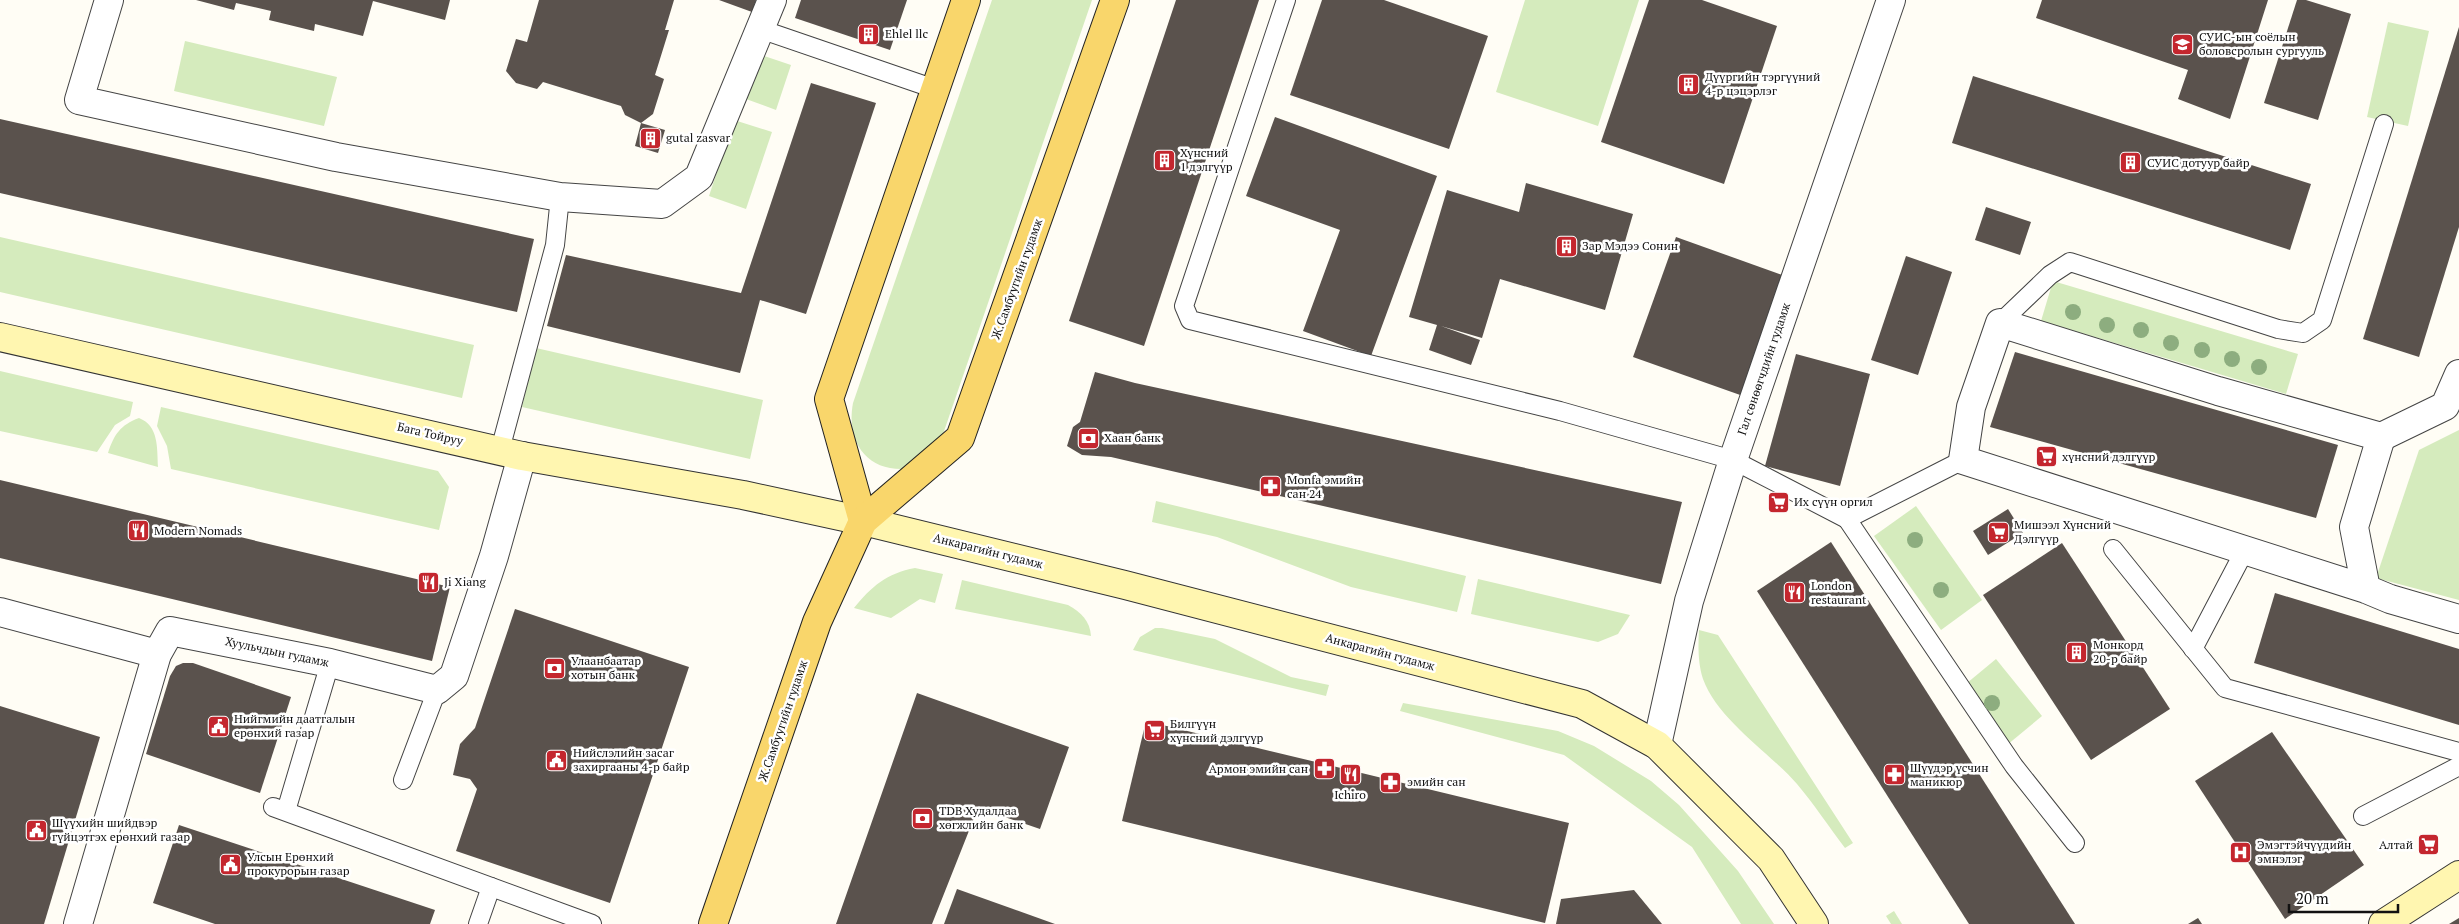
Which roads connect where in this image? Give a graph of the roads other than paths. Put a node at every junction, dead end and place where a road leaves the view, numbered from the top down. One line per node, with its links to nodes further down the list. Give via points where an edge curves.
1 (109, 0): 10 (street, via 80,100 336,156)
2 (772, 0): 7 (street)
3 (966, 0): 8 (main road)
4 (1114, 0): 19 (main road, Ж.Самбуугийн гудамж, via 960,438)
5 (1286, 0): 16 (lane, via 1184,306 1190,320 1560,411)
6 (1892, 0): 16 (street, Гал сөнөөгчдийн гудамж)
7 (760, 29): 8 (lane); 10 (street, via 699,177 662,204)
8 (935, 89): 19 (main road, via 829,399)
9 (2384, 124): 11 (lane, via 2322,320 2303,333 2278,329 2070,262 2050,275)
10 (560, 197): 15 (lane, via 555,245)
11 (2000, 323): 14 (street, via 2218,391); 17 (street, via 1971,407)
12 (0, 336): 15 (main road, Бага Тойруу)
13 (2459, 374): 14 (street, via 2445,406)
14 (2381, 437): 22 (street, via 2354,527)
15 (511, 453): 19 (main road, Бага Тойруу, via 743,495); 28 (street, via 494,556 454,676)
16 (1733, 460): 18 (lane); 29 (street, Гал сөнөөгчдийн гудамж, via 1689,600)
17 (1963, 460): 18 (lane); 21 (street)
18 (1847, 519): 34 (lane, via 2014,766)
19 (863, 521): 29 (main road, Анкарагийн гудамж, via 1125,585 1582,704); 40 (main road, Ж.Самбуугийн гудамж, via 817,622)
20 (2113, 549): 25 (lane)
21 (2245, 550): 22 (street); 25 (lane)
22 (2366, 589): 24 (street)
23 (0, 612): 26 (street)
24 (2459, 619)
25 (2194, 649): 30 (lane, via 2225,688)
26 (157, 654): 27 (street, Хуульчдын гудамж, via 170,631); 37 (street, Хуульчдын гудамж)
27 (330, 663): 28 (street, Хуульчдын гудамж); 36 (lane, via 279,809)
28 (437, 690): 32 (lane)
29 (1657, 745): 41 (main road, Анкарагийн гудамж, via 1771,859)
30 (2459, 752)
31 (2459, 766): 33 (lane)
32 (403, 780)
33 (2363, 816)
34 (2075, 844)
35 (2459, 875): 42 (main road)
36 (490, 887): 38 (lane); 39 (lane)
37 (78, 924)
38 (478, 924)
39 (592, 924)
40 (712, 924)
41 (1814, 924)
42 (2383, 924)

